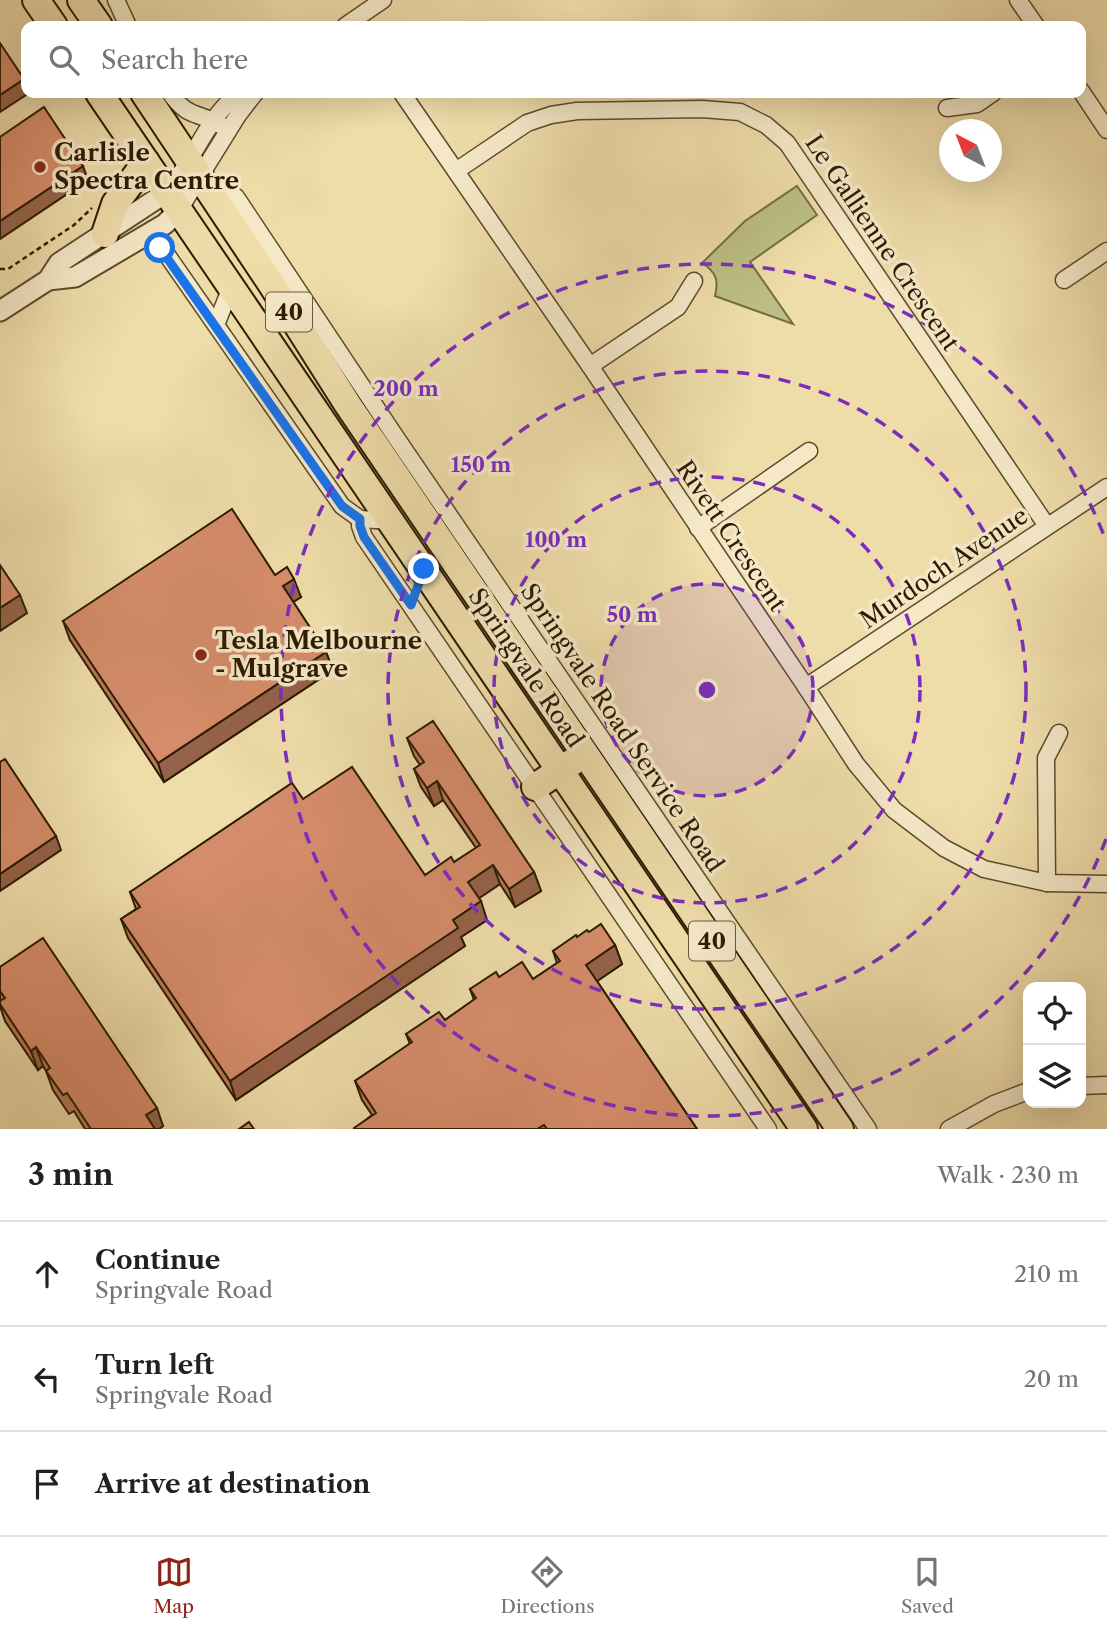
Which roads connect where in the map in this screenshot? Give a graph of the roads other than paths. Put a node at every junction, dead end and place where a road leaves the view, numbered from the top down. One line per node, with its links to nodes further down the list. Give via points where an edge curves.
1 (36, 0): 6 (highway)
2 (81, 0): 7 (highway)
3 (116, 0): 8 (street)
4 (383, 0): 9 (street)
5 (1018, 0): 10 (street)
6 (51, 21)
7 (96, 21)
8 (126, 21)
9 (355, 21)
10 (1033, 21)
11 (102, 98): 23 (highway, Springvale Road / 40)
12 (147, 98): 25 (highway, Springvale Road / 40)
13 (173, 98): 20 (street, via 187,112)
14 (232, 98): 20 (street)
15 (251, 98): 21 (street)
16 (405, 98): 24 (street, Rivett Crescent)
17 (986, 98): 19 (street, via 977,104)
18 (1085, 98): 22 (street)
19 (947, 108)
20 (214, 120): 21 (street); 25 (street)
21 (229, 130): 25 (street)
22 (1107, 130)
23 (146, 162): 26 (highway, Springvale Road / 40); 27 (highway, via 115,204)
24 (456, 171): 36 (street, Rivett Crescent); 43 (street, Le Gallienne Crescent, via 527,123 577,111 702,108 740,112 766,125 787,143)
25 (201, 177): 26 (street); 37 (highway, Springvale Road / 40)
26 (173, 201): 27 (street); 28 (street, via 170,220); 33 (highway, Springvale Road / 40)
27 (105, 234): 30 (street, via 59,263)
28 (148, 234): 30 (street, via 75,277); 35 (street)
29 (1107, 251): 31 (street)
30 (48, 280): 34 (street)
31 (1065, 280)
32 (694, 281): 36 (street, via 678,307)
33 (231, 287): 35 (street); 39 (highway, Springvale Road / 40)
34 (1, 310)
35 (216, 326): 41 (street, via 342,506)
36 (590, 366): 44 (street, Rivett Crescent)
37 (386, 442): 39 (highway); 49 (highway, Springvale Road / 40); 52 (street, Springvale Road Service Road)
38 (809, 451): 44 (street)
39 (354, 466): 42 (highway, Springvale Road / 40)
40 (1107, 487): 43 (street, Murdoch Avenue)
41 (360, 519): 42 (street); 46 (street, via 364,537)
42 (392, 521): 45 (highway, Springvale Road / 40)
43 (1047, 526): 47 (street, Murdoch Avenue)
44 (698, 528): 47 (street, Rivett Crescent)
45 (424, 569): 46 (street); 50 (highway, Springvale Road / 40)
46 (411, 605): 51 (street)
47 (806, 687): 53 (street, Rivett Crescent, via 856,764 894,810 944,848 984,869)
48 (1059, 733): 53 (street, via 1046,758)
49 (585, 754): 50 (highway); 52 (highway, Springvale Road / 40)
50 (560, 770): 51 (highway); 59 (highway, Springvale Road / 40)
51 (535, 787): 58 (street)
52 (664, 850): 60 (highway, Springvale Road / 40); 61 (street, Springvale Road Service Road)
53 (1047, 883): 54 (street, Rivett Crescent)
54 (1107, 884)
55 (1107, 1085): 56 (street)
56 (1086, 1086)
57 (1023, 1093): 62 (street)
58 (768, 1129)
59 (804, 1129)
60 (840, 1129)
61 (868, 1129)
62 (949, 1129)

